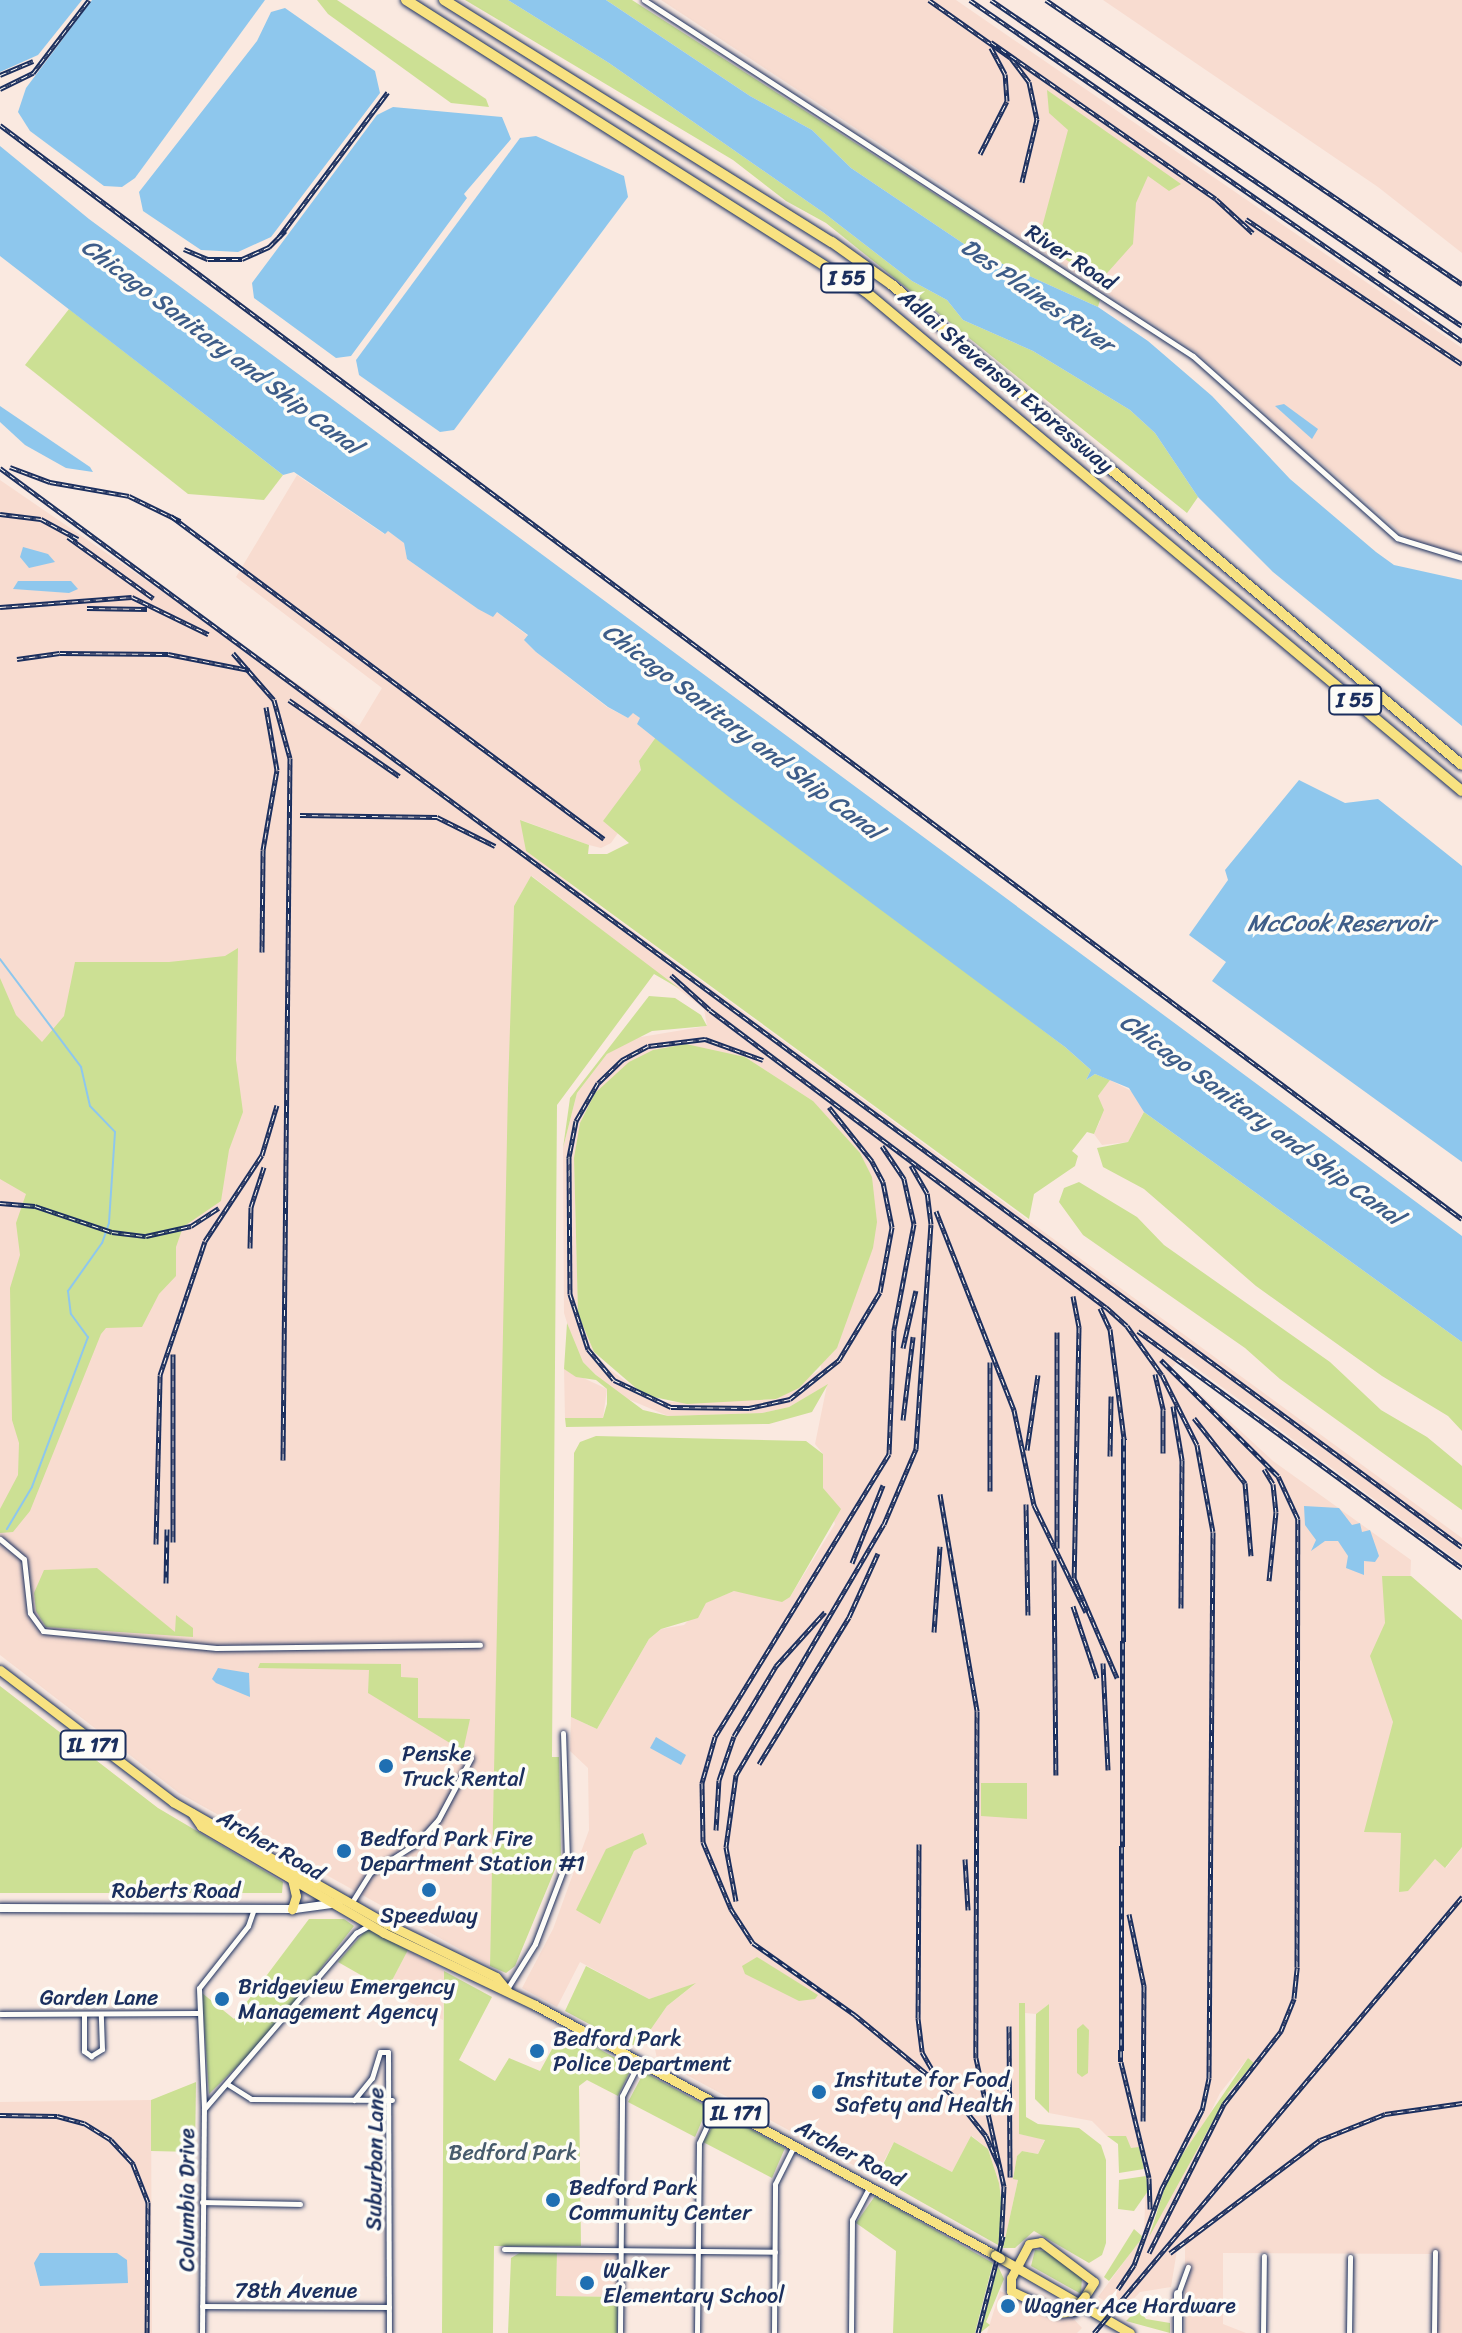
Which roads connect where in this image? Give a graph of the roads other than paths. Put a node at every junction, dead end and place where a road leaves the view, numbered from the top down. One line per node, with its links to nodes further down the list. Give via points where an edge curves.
1 (406, 0): 6 (highway, Adlai Stevenson Expressway / I 55, via 866,292)
2 (444, 0): 5 (highway, Adlai Stevenson Expressway / I 55, via 832,242 892,285)
3 (644, 0): 4 (street, River Road, via 1193,356 1397,538)
4 (1462, 558)
5 (1462, 765)
6 (1462, 791)
7 (0, 1539): 8 (street, via 24,1559 30,1613 43,1631 54,1634 216,1648)
8 (480, 1645)
9 (0, 1670): 12 (main road, Archer Road / IL 171, via 111,1759)
10 (563, 1733): 22 (street, via 567,1860 535,1944)
11 (471, 1758): 14 (street, via 438,1820 417,1843 370,1873)
12 (192, 1813): 13 (main road, Archer Road / IL 171, via 201,1826); 14 (main road, Archer Road / IL 171)
13 (292, 1879): 15 (main road, Archer Road / IL 171); 18 (main road)
14 (352, 1902): 15 (street, Roberts Road); 22 (main road, Archer Road / IL 171, via 435,1950 496,1977)
15 (336, 1904): 18 (street, Roberts Road); 19 (main road, Archer Road / IL 171)
16 (0, 1908): 17 (street, Roberts Road)
17 (254, 1909): 18 (street, Roberts Road); 23 (street, via 248,1926 201,1983)
18 (292, 1909)
19 (357, 1916): 20 (main road, Archer Road / IL 171); 21 (street)
20 (370, 1925): 21 (street, Columbia Drive); 22 (main road, Archer Road / IL 171, via 457,1971)
21 (356, 1933): 28 (street, Columbia Drive)
22 (507, 1990): 27 (main road, Archer Road / IL 171)
23 (197, 2013): 26 (street, Garden Lane); 32 (street)
24 (0, 2014): 25 (street, Garden Lane)
25 (84, 2014): 26 (street, Garden Lane); 26 (street, via 84,2051 91,2056 102,2049)
26 (101, 2014)
27 (640, 2060): 31 (main road, Archer Road / IL 171); 38 (street, via 622,2096)
28 (229, 2085): 29 (street, via 251,2099); 32 (street, Columbia Drive)
29 (354, 2100): 30 (street); 30 (street, Suburban Lane, via 372,2078 383,2051 392,2058)
30 (392, 2100): 48 (street, Suburban Lane)
31 (718, 2102): 33 (main road, Archer Road / IL 171); 39 (street, via 699,2143)
32 (204, 2109): 35 (street, Columbia Drive)
33 (795, 2144): 34 (main road, Archer Road / IL 171); 40 (street, via 775,2184)
34 (870, 2185): 44 (main road, Archer Road / IL 171); 54 (street, via 852,2220)
35 (202, 2202): 36 (street); 47 (street, Columbia Drive)
36 (300, 2204)
37 (504, 2249): 38 (street)
38 (621, 2250): 39 (street); 51 (street)
39 (698, 2251): 40 (street); 52 (street)
40 (775, 2252): 53 (street)
41 (1435, 2252): 59 (street)
42 (1264, 2256): 57 (street)
43 (1350, 2257): 58 (street)
44 (1016, 2267): 44 (main road, bridge, via 1010,2283 1014,2293 1059,2313 1073,2311 1094,2282 1041,2242 1029,2244); 55 (main road, Archer Road / IL 171)
45 (1188, 2267): 46 (street)
46 (1178, 2294): 56 (street)
47 (202, 2306): 48 (street, 78th Avenue); 49 (street, Columbia Drive)
48 (389, 2307): 50 (street, Suburban Lane)
49 (202, 2333)
50 (389, 2333)
51 (620, 2333)
52 (697, 2333)
53 (774, 2333)
54 (851, 2333)
55 (1130, 2333)
56 (1178, 2333)
57 (1263, 2333)
58 (1349, 2333)
59 (1434, 2333)

